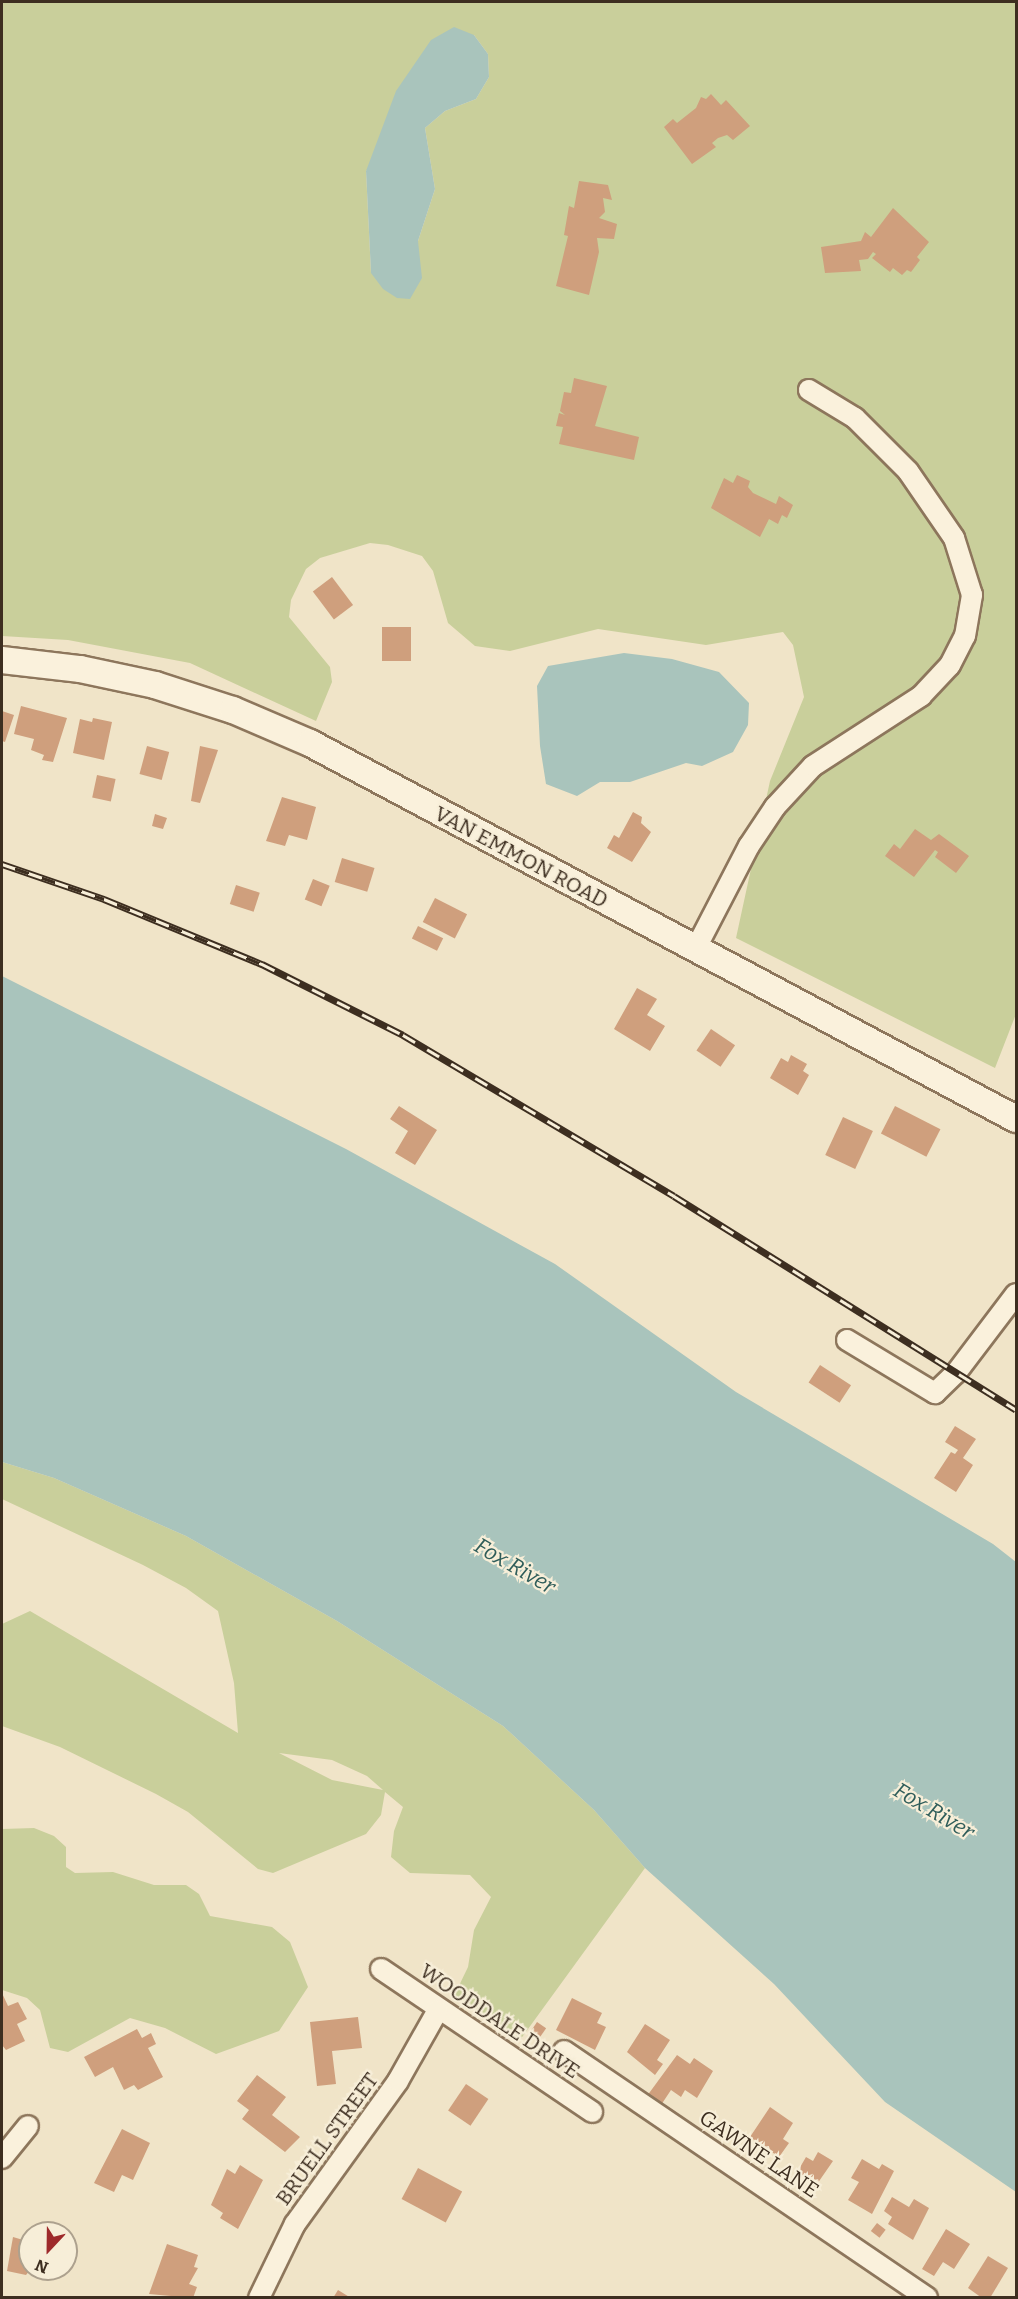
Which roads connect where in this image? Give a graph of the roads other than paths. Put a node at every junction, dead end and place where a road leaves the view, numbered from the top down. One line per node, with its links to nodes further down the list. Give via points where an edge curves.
1 (809, 390): 3 (street, via 855,418 908,471 954,538 972,595 965,636 950,665 921,696 813,766 775,807)
2 (2, 660): 3 (street, VAN EMMON ROAD, via 134,680 275,727 365,771)
3 (695, 950): 4 (street, VAN EMMON ROAD)
4 (1017, 1119)
5 (1017, 1294): 6 (street, via 956,1373 935,1393)
6 (847, 1340)
7 (381, 1969): 8 (street, WOODDALE DRIVE)
8 (438, 2010): 10 (street, WOODDALE DRIVE); 13 (street, BRUELL STREET, via 380,2108 295,2224)
9 (564, 2051): 14 (street, GAWNE LANE)
10 (592, 2112)
11 (28, 2126): 12 (street)
12 (2, 2158)
13 (258, 2298)
14 (927, 2298)

